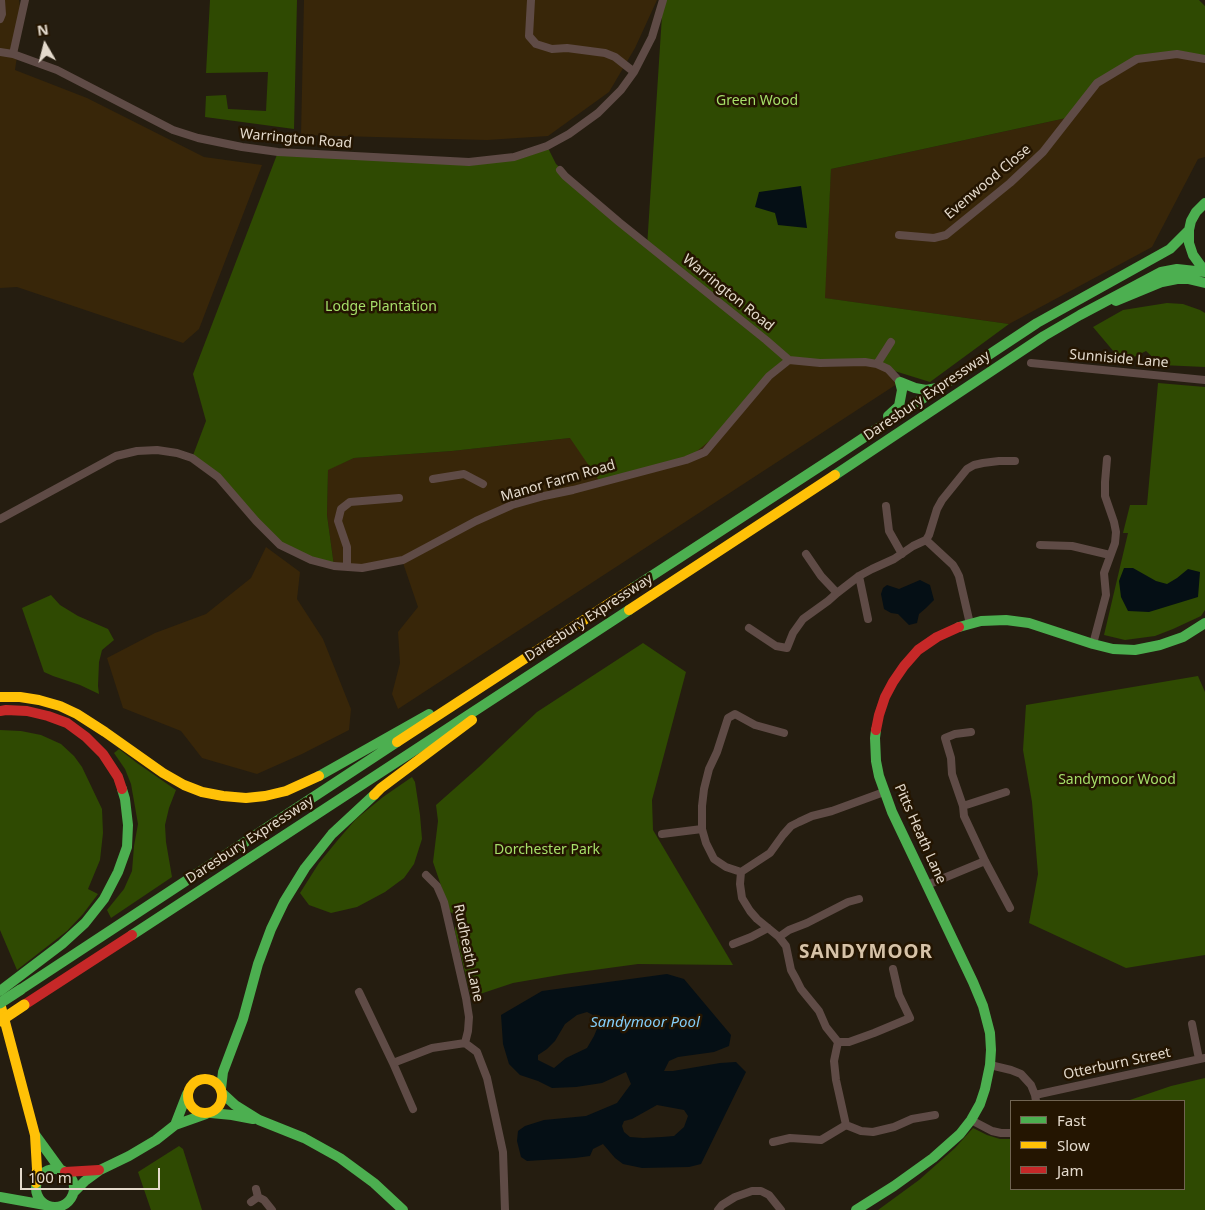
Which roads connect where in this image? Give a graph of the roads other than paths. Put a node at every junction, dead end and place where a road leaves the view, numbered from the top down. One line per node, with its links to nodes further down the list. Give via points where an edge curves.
1 (1, 0): 5 (street)
2 (25, 0): 7 (street)
3 (530, 0): 9 (street, via 529,36 536,44 552,49 605,53)
4 (662, 0): 9 (street, Warrington Road, via 652,36)
5 (0, 19)
6 (0, 52): 7 (street, Warrington Road)
7 (13, 54): 9 (street, Warrington Road, via 57,70 173,130 198,138 278,152 469,162 514,157 547,146 598,113)
8 (1205, 59): 13 (street, Evenwood Close, via 1176,54 1137,59 1098,84 1043,152 946,235 934,238)
9 (634, 72)
10 (560, 170): 18 (street, Warrington Road)
11 (1204, 202): 12 (main road, Daresbury Expressway)
12 (1189, 230): 14 (main road, via 1193,255); 23 (main road, Daresbury Expressway, via 1170,249 1037,323)
13 (899, 234)
14 (1205, 270): 16 (main road, Daresbury Expressway, via 1161,272)
15 (1205, 283): 16 (main road, via 1188,279 1162,282)
16 (1080, 315): 45 (main road, Daresbury Expressway)
17 (891, 342): 20 (street)
18 (789, 360): 20 (street); 37 (street, Manor Farm Road, via 770,376 705,452 686,460 512,505 403,560 362,568)
19 (1031, 363): 21 (street, Sunniside Lane)
20 (878, 364): 22 (street)
21 (1205, 380)
22 (900, 382): 23 (main road, via 926,390); 24 (main road, via 899,406)
23 (940, 388): 24 (main road, Daresbury Expressway)
24 (839, 454): 46 (main road, Daresbury Expressway)
25 (1107, 459): 36 (street, via 1105,496 1116,532)
26 (1015, 461): 32 (street, via 983,463 967,469 942,500)
27 (432, 479): 28 (street, via 464,474)
28 (483, 484)
29 (399, 498): 37 (street, via 350,502 341,509 338,520 346,547)
30 (886, 506): 35 (street, via 889,531)
31 (0, 519): 37 (street, Manor Farm Road, via 116,456 137,450 156,450 192,458 218,477 280,546 310,560)
32 (926, 540): 35 (street); 41 (street, via 956,570)
33 (1040, 545): 36 (street, via 1072,546)
34 (806, 554): 39 (street)
35 (902, 554): 38 (street)
36 (1110, 555): 44 (street, via 1104,573 1106,595)
37 (346, 567)
38 (858, 576): 39 (street); 40 (street)
39 (836, 593): 43 (street, via 803,619 787,648 776,646)
40 (868, 619)
41 (970, 624): 44 (main road, Pitts Heath Lane, via 1006,620 1029,623); 51 (main road, Pitts Heath Lane, via 937,637 918,650 889,690 879,715 875,738 876,761)
42 (1204, 625): 44 (main road, Pitts Heath Lane, via 1160,646 1136,650)
43 (750, 628)
44 (1093, 644)
45 (562, 653): 70 (main road, Daresbury Expressway, bridge); 77 (main road, via 381,788 332,834 310,861 270,929 223,1072)
46 (499, 676): 47 (main road, via 314,779 286,791 246,798 202,792 184,785 60,706 20,697); 66 (main road, Daresbury Expressway)
47 (0, 697)
48 (0, 711): 66 (main road, via 27,711 48,716 86,737 103,754 118,777 128,825 127,847 104,899 85,923)
49 (971, 732): 53 (street, via 945,738)
50 (784, 733): 54 (street, via 755,725 736,714 728,718 704,789)
51 (884, 792): 57 (street, via 791,826 770,853); 59 (main road, Pitts Heath Lane)
52 (1006, 792): 53 (street)
53 (963, 806): 56 (street, via 964,816)
54 (702, 829): 55 (street); 57 (street, via 714,858)
55 (662, 834)
56 (985, 861): 59 (street); 61 (street)
57 (741, 872): 62 (street, via 742,898)
58 (426, 875): 73 (street, Rudheath Lane, via 437,886 444,902 466,998 468,1031)
59 (927, 885): 76 (main road, Pitts Heath Lane, via 983,1006 990,1033)
60 (859, 899): 63 (street)
61 (1010, 908)
62 (768, 928): 63 (street); 64 (street)
63 (779, 937): 72 (street, via 786,946 796,979)
64 (733, 944)
65 (892, 969): 72 (street, via 910,1018 849,1042)
66 (18, 985): 67 (main road); 69 (main road, Daresbury Expressway, bridge)
67 (0, 991)
68 (359, 992): 75 (street)
69 (0, 1003): 88 (main road)
70 (0, 1021)
71 (1192, 1024): 74 (street)
72 (838, 1042): 86 (street, via 834,1061)
73 (465, 1043): 75 (street, via 432,1048); 100 (street, via 477,1052 487,1078 503,1152)
74 (1202, 1059): 79 (street, Otterburn Street)
75 (393, 1062): 80 (street)
76 (990, 1065): 79 (street, via 1021,1074 1031,1085); 84 (main road, Pitts Heath Lane, via 983,1096)
77 (221, 1091): 78 (main road, via 213,1081 202,1079 192,1084); 81 (main road, via 219,1107); 83 (main road, via 235,1105)
78 (188, 1094): 81 (main road, via 189,1104 196,1112); 85 (main road)
79 (1035, 1098)
80 (413, 1108)
81 (208, 1113): 83 (main road); 85 (main road)
82 (935, 1115): 86 (street, via 873,1132)
83 (259, 1120): 99 (main road, via 304,1138 340,1158)
84 (971, 1120): 87 (street, via 992,1131); 103 (main road, Pitts Heath Lane, via 933,1158)
85 (175, 1125): 91 (main road, via 156,1140)
86 (846, 1125): 89 (street, via 821,1140 790,1138)
87 (1010, 1133)
88 (35, 1135): 90 (main road); 92 (main road)
89 (773, 1142)
90 (62, 1170): 91 (main road); 92 (main road, via 48,1170); 93 (main road, via 70,1175 75,1186)
91 (100, 1170): 93 (main road)
92 (36, 1183): 96 (main road, via 37,1196)
93 (74, 1194): 96 (main road, via 62,1207); 97 (main road)
94 (0, 1197): 96 (main road)
95 (251, 1202): 98 (street, via 257,1193)
96 (49, 1208)
97 (76, 1210)
98 (272, 1210)
99 (403, 1210)
100 (505, 1210)
101 (718, 1210): 102 (street, via 735,1197 761,1191 769,1195)
102 (781, 1210)
103 (856, 1210)

